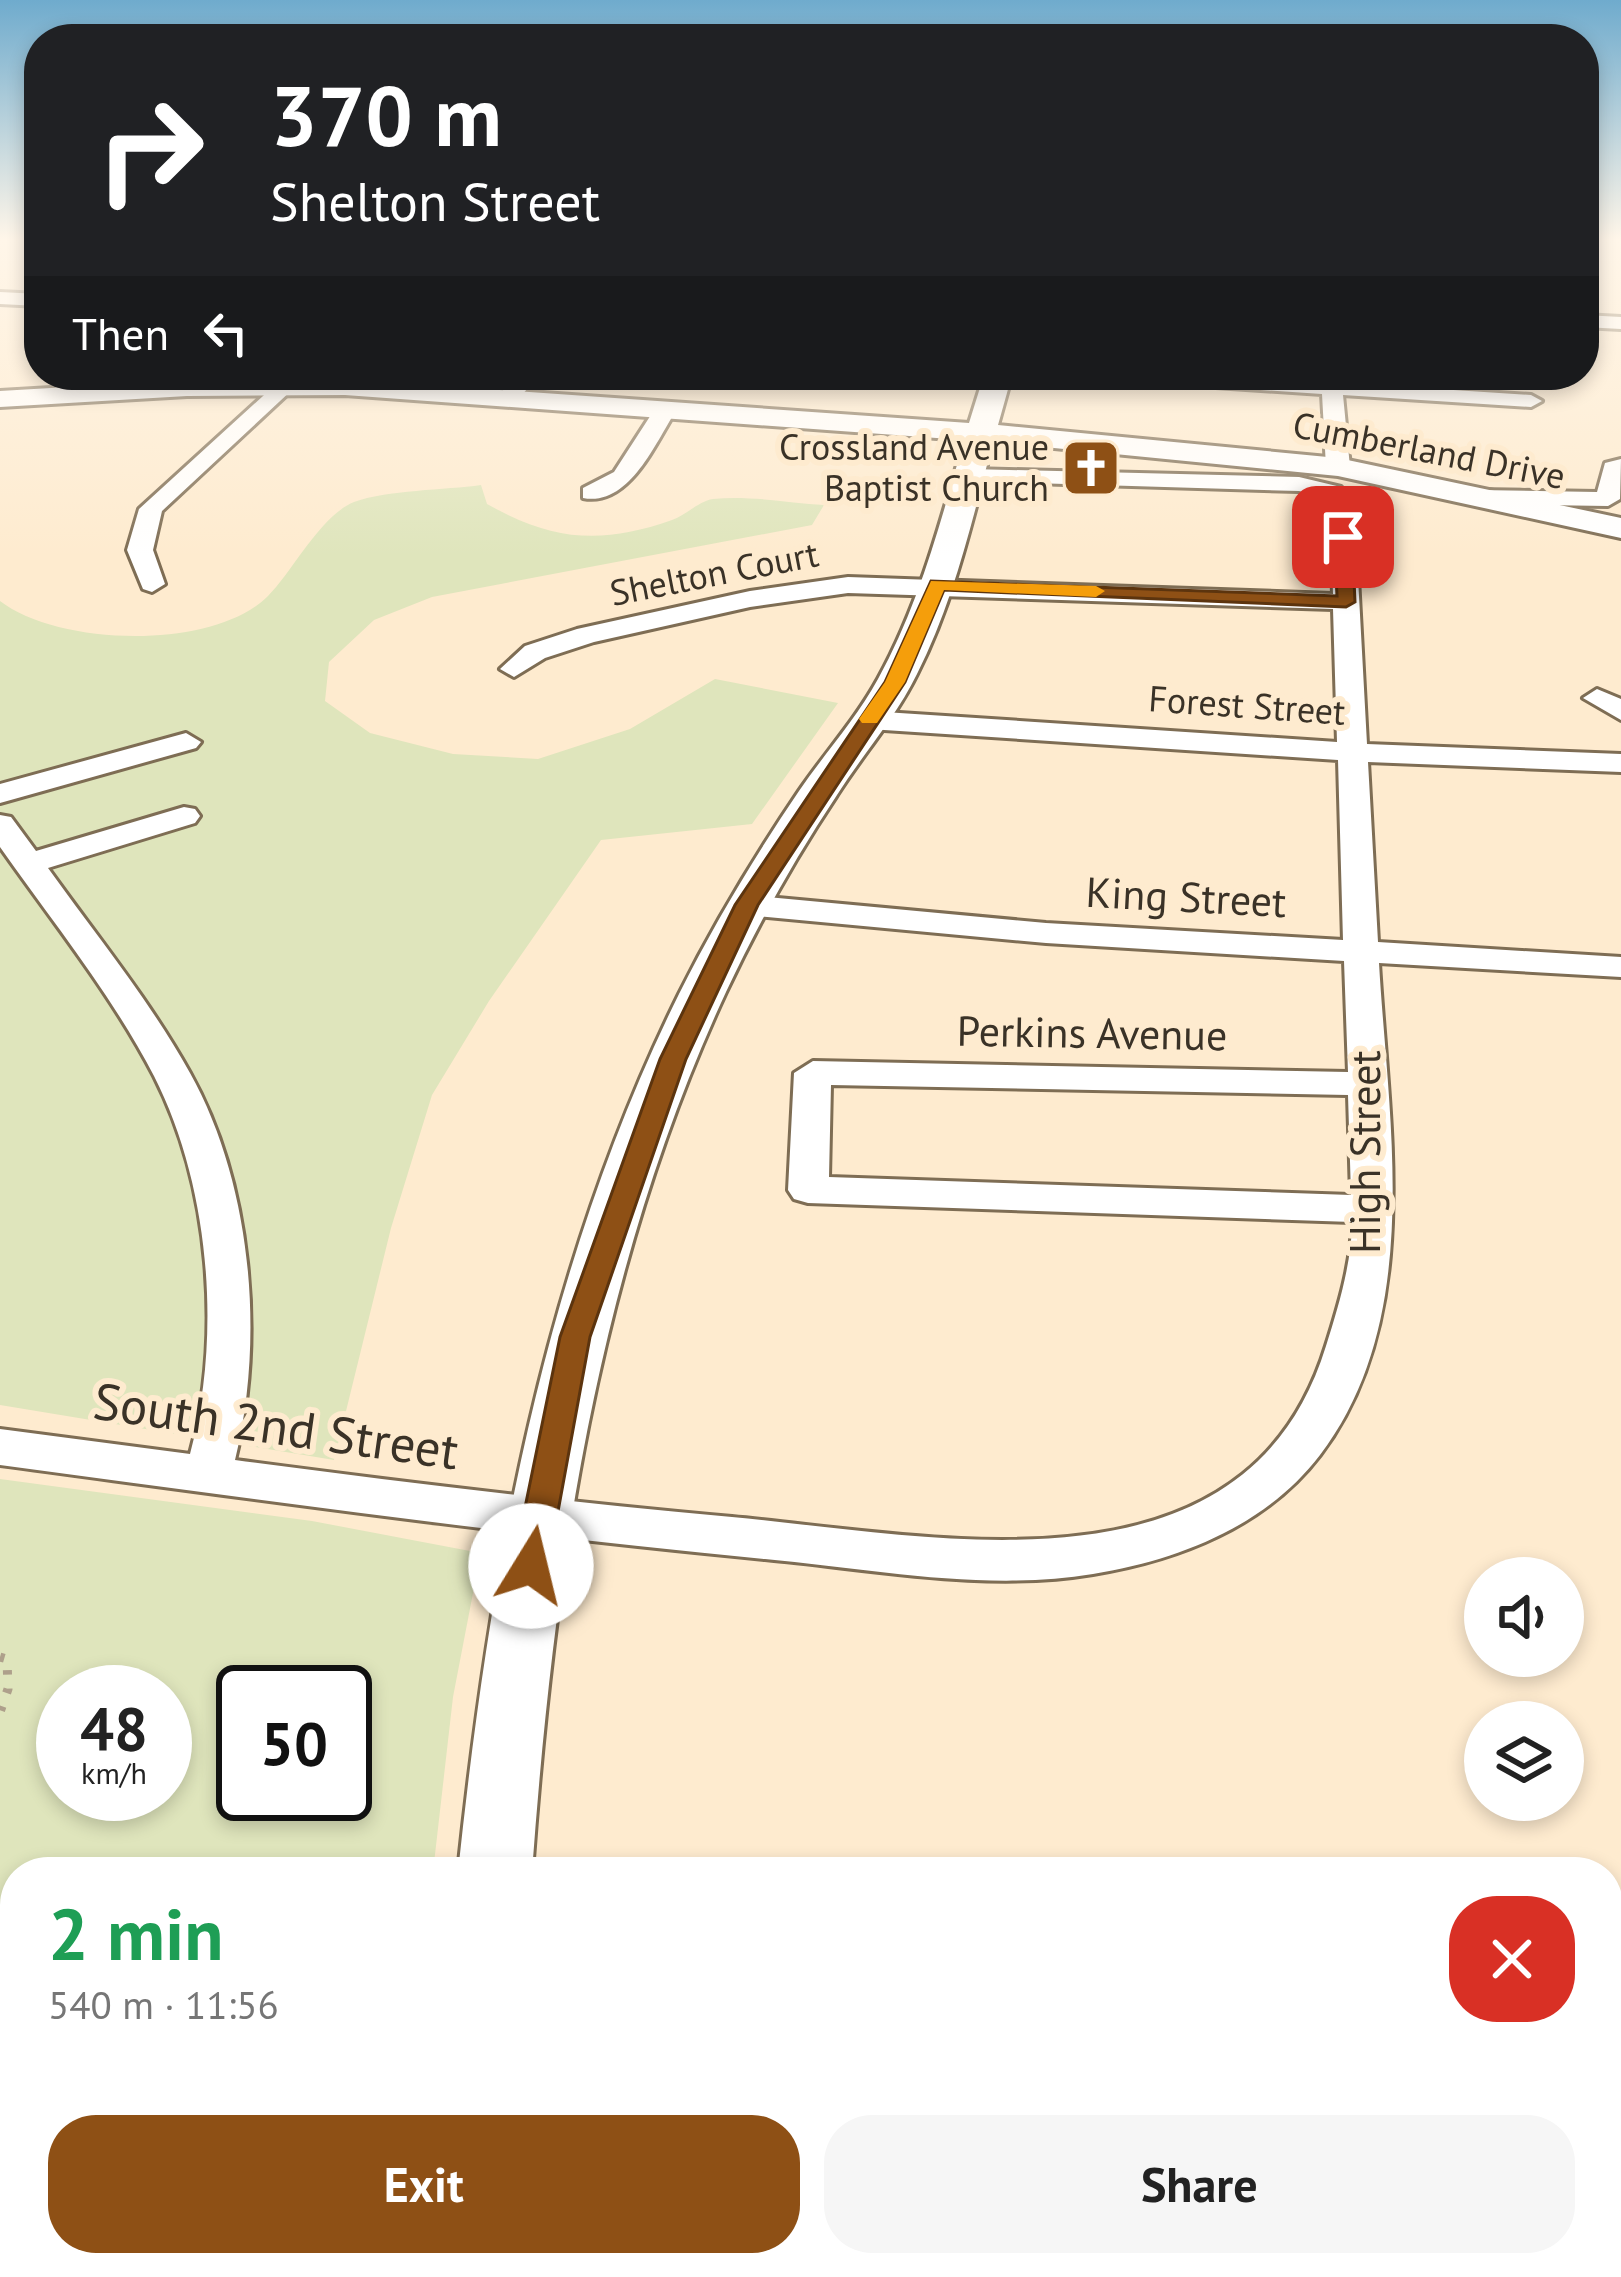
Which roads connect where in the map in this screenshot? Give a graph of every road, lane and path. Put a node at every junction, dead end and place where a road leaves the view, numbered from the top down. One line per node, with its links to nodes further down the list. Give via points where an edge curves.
1 (138, 390): 9 (main road, Cumberland Drive)
2 (280, 390): 19 (street, via 151,508 140,550)
3 (411, 390): 8 (main road, Cumberland Drive)
4 (515, 390): 8 (street)
5 (993, 390): 12 (main road)
6 (1332, 390): 15 (street, High Street)
7 (1375, 390): 10 (street)
8 (507, 398): 11 (main road, Cumberland Drive)
9 (0, 399)
10 (1531, 401)
11 (666, 409): 12 (main road, Cumberland Drive); 16 (street, via 622,477)
12 (980, 432): 14 (main road); 15 (main road, Cumberland Drive)
13 (1621, 466): 17 (street, via 1607,481 1608,499)
14 (971, 476): 15 (street); 20 (main road)
15 (1331, 477): 17 (main road, Cumberland Drive); 21 (street, High Street, via 1342,504)
16 (591, 493)
17 (1477, 497): 18 (main road, Cumberland Drive)
18 (1621, 528)
19 (152, 584)
20 (938, 585): 21 (street, Shelton Court); 22 (street, Shelton Court, via 848,585 715,605 553,645); 23 (main road)
21 (1346, 602): 25 (street, High Street)
22 (514, 669)
23 (869, 720): 25 (street, Forest Street); 31 (main road)
24 (186, 742): 27 (street)
25 (1352, 752): 26 (street, Forest Street); 32 (street, High Street)
26 (1621, 763)
27 (0, 794)
28 (184, 816): 30 (street)
29 (0, 824): 30 (street)
30 (28, 864): 37 (street, via 174,1077 216,1198 229,1345 224,1427)
31 (746, 905): 32 (street, King Street); 38 (main road, via 673,1059 612,1219 575,1337)
32 (1359, 952): 33 (street, King Street); 34 (street, High Street)
33 (1621, 967)
34 (1369, 1084): 35 (street, High Street); 35 (street, Perkins Avenue, via 813,1073 808,1190)
35 (1373, 1209): 38 (street, High Street, via 1350,1334 1309,1436 1244,1501 1182,1530 1100,1554 1010,1562)
36 (0, 1447): 37 (street, South 2nd Street)
37 (208, 1473): 38 (street, South 2nd Street)
38 (538, 1519): 41 (main road)
39 (0, 1657): 40 (path, via 10,1671)
40 (0, 1712)
41 (496, 1857)

